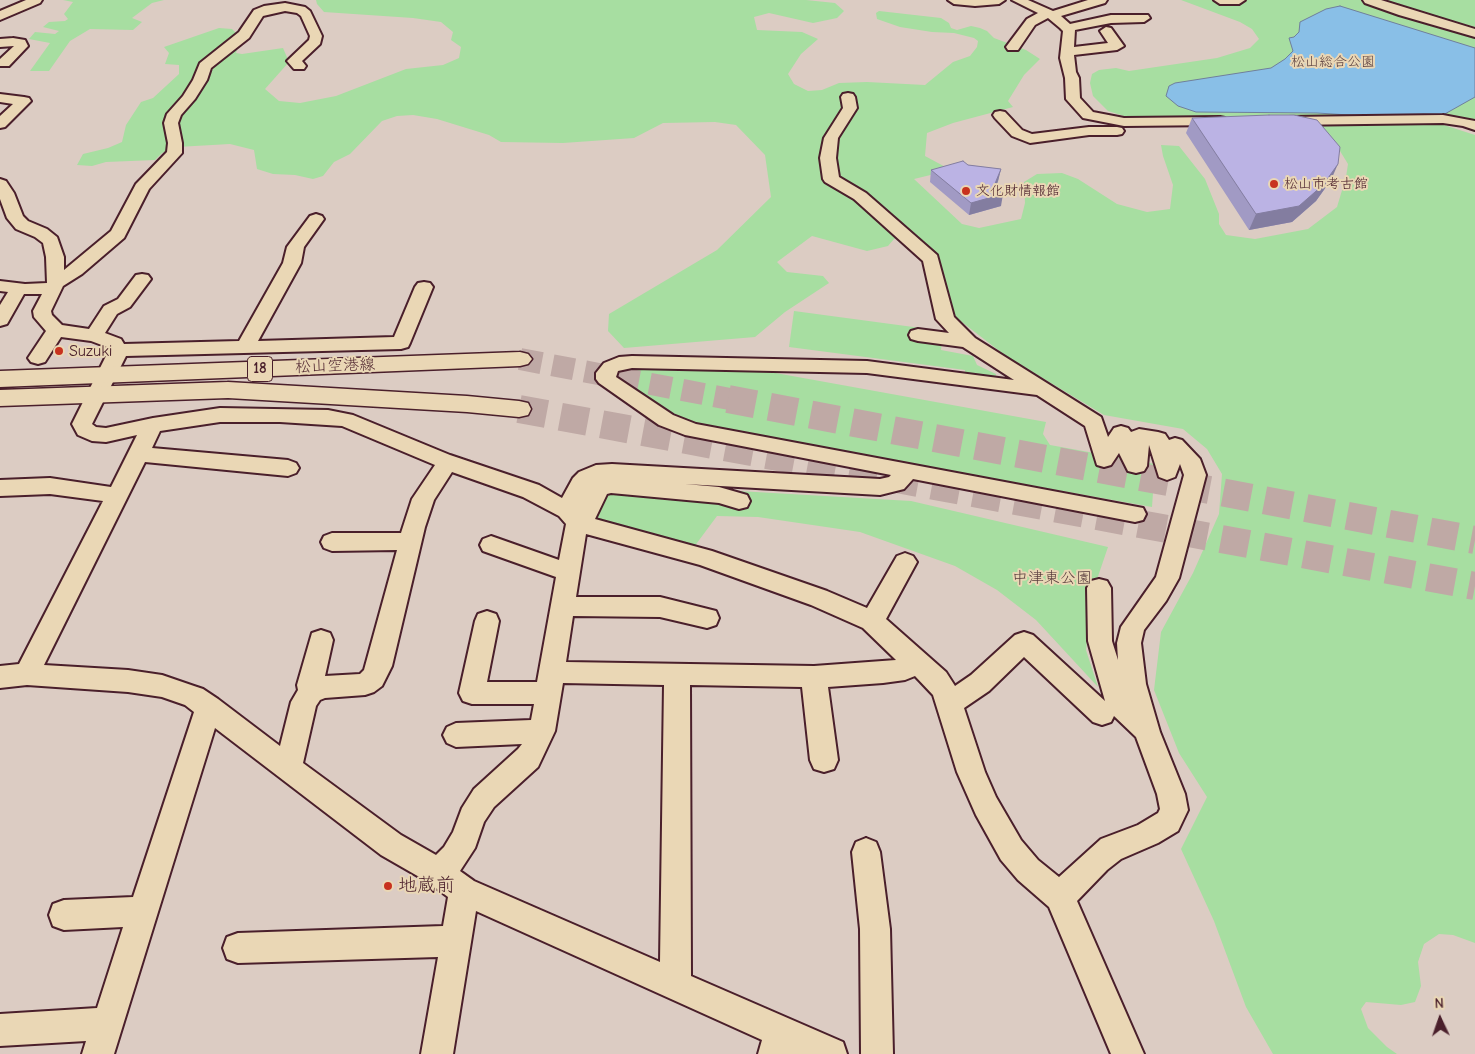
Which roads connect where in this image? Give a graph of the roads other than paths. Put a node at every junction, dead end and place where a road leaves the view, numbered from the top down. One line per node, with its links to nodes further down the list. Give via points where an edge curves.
1 (36, 0): 10 (street)
2 (954, 0): 3 (street)
3 (999, 0)
4 (1018, 0): 9 (street)
5 (1101, 0): 9 (street)
6 (1220, 0): 7 (street)
7 (1239, 0)
8 (1369, 0): 14 (street)
9 (1049, 15): 12 (street); 16 (street, via 1031,22)
10 (0, 16)
11 (1144, 18): 12 (street, via 1111,19)
12 (1068, 28): 17 (street)
13 (1106, 31): 17 (street, via 1117,46)
14 (1475, 33)
15 (0, 43): 18 (street, via 20,43 21,46)
16 (1013, 47)
17 (1068, 51): 24 (street, via 1073,99)
18 (4, 63)
19 (299, 66): 34 (street, via 294,61 315,41 316,36 306,14 285,7 258,14 244,35 205,66 192,93 174,114 171,123 174,153 138,192 118,234)
20 (848, 96): 42 (street, via 850,108 830,138 831,179 860,196 931,259 945,318)
21 (0, 98): 27 (street, via 24,101)
22 (1111, 103): 24 (street)
23 (1000, 115): 29 (street, via 1017,133 1030,139 1088,131)
24 (1088, 115): 25 (street, via 1124,122)
25 (1236, 121)
26 (1270, 121): 28 (street, via 1442,119)
27 (0, 124)
28 (1475, 126)
29 (1176, 133)
30 (2, 190): 31 (street)
31 (8, 219): 34 (street, via 41,232 52,241 56,256)
32 (316, 219): 43 (street, via 296,247 292,263)
33 (142, 279): 41 (street, via 124,304 110,310)
34 (54, 285): 37 (street); 39 (street, via 42,311 43,317)
35 (0, 286): 37 (street)
36 (424, 287): 43 (street, via 401,343)
37 (19, 288): 38 (street)
38 (0, 320)
39 (56, 330): 41 (street); 45 (street)
40 (918, 335): 42 (street)
41 (94, 336): 44 (street, via 114,343)
42 (968, 342): 49 (street)
43 (245, 347): 44 (street)
44 (119, 350): 48 (street)
45 (38, 358)
46 (520, 359): 48 (main road, 松山空港線 / 18)
47 (0, 379): 48 (main road, 松山空港線 / 18)
48 (101, 385): 50 (main road, 松山空港線 / 18); 51 (main road, 松山空港線 / 18); 52 (street, via 82,424 85,430 106,435)
49 (1041, 390): 56 (street, via 867,367 632,362 611,367 606,373 606,379 637,401 666,420 692,430); 83 (street, via 1094,422 1104,460 1121,433 1136,466 1139,436 1158,439 1167,472 1175,445 1192,464 1195,475 1167,578 1133,627 1129,643 1133,684)
50 (0, 398)
51 (518, 409)
52 (153, 425): 53 (street); 54 (street, via 220,415 328,417 360,425)
53 (138, 454): 55 (street); 58 (street)
54 (448, 462): 61 (street, via 531,491); 62 (street, via 423,500)
55 (288, 468)
56 (908, 471): 60 (street); 61 (street, via 896,484 880,487 596,473 581,483)
57 (0, 488): 58 (street, via 50,486)
58 (117, 496): 75 (street)
59 (739, 501): 61 (street, via 719,495 610,485 598,489 586,515)
60 (1135, 514)
61 (572, 516): 66 (street); 71 (street, via 704,557 819,598)
62 (411, 541): 63 (street); 78 (street, via 379,666 373,678 364,684 322,687)
63 (332, 542)
64 (491, 545): 66 (street)
65 (905, 562): 71 (street)
66 (568, 572): 68 (street)
67 (1098, 588): 83 (street, via 1100,641 1116,696 1125,711)
68 (563, 607): 69 (street, via 660,607); 77 (street)
69 (707, 618)
70 (487, 621): 77 (street, via 472,694)
71 (872, 622): 73 (street)
72 (321, 640): 78 (street)
73 (915, 662): 76 (street, via 905,669 884,672); 79 (street, via 937,680)
74 (677, 674): 76 (street); 77 (street); 95 (street)
75 (13, 675): 80 (street, via 162,686 194,697)
76 (814, 676): 85 (street)
77 (550, 683): 82 (street)
78 (311, 692): 86 (street, via 304,702)
79 (949, 704): 81 (street, via 980,682 1024,642); 90 (street, via 971,772 1011,850)
80 (210, 707): 86 (street); 91 (street)
81 (1102, 714)
82 (542, 730): 84 (street); 88 (street, via 528,758 484,798 454,857)
83 (1147, 732): 90 (street, via 1171,794 1174,810 1168,822 1111,849)
84 (456, 735)
85 (824, 760)
86 (288, 767): 88 (street, via 391,845)
87 (866, 852): 102 (street, via 875,929)
88 (438, 872): 89 (street)
89 (464, 890): 93 (street); 95 (street)
90 (1060, 897): 103 (street)
91 (144, 911): 92 (street); 96 (street)
92 (64, 915)
93 (456, 941): 94 (street); 100 (street)
94 (238, 948)
95 (675, 984): 98 (street)
96 (107, 1024): 97 (street); 99 (street)
97 (0, 1030)
98 (778, 1043): 101 (street)
99 (98, 1054)
100 (437, 1054)
101 (831, 1054)
102 (876, 1054)
103 (1128, 1054)

